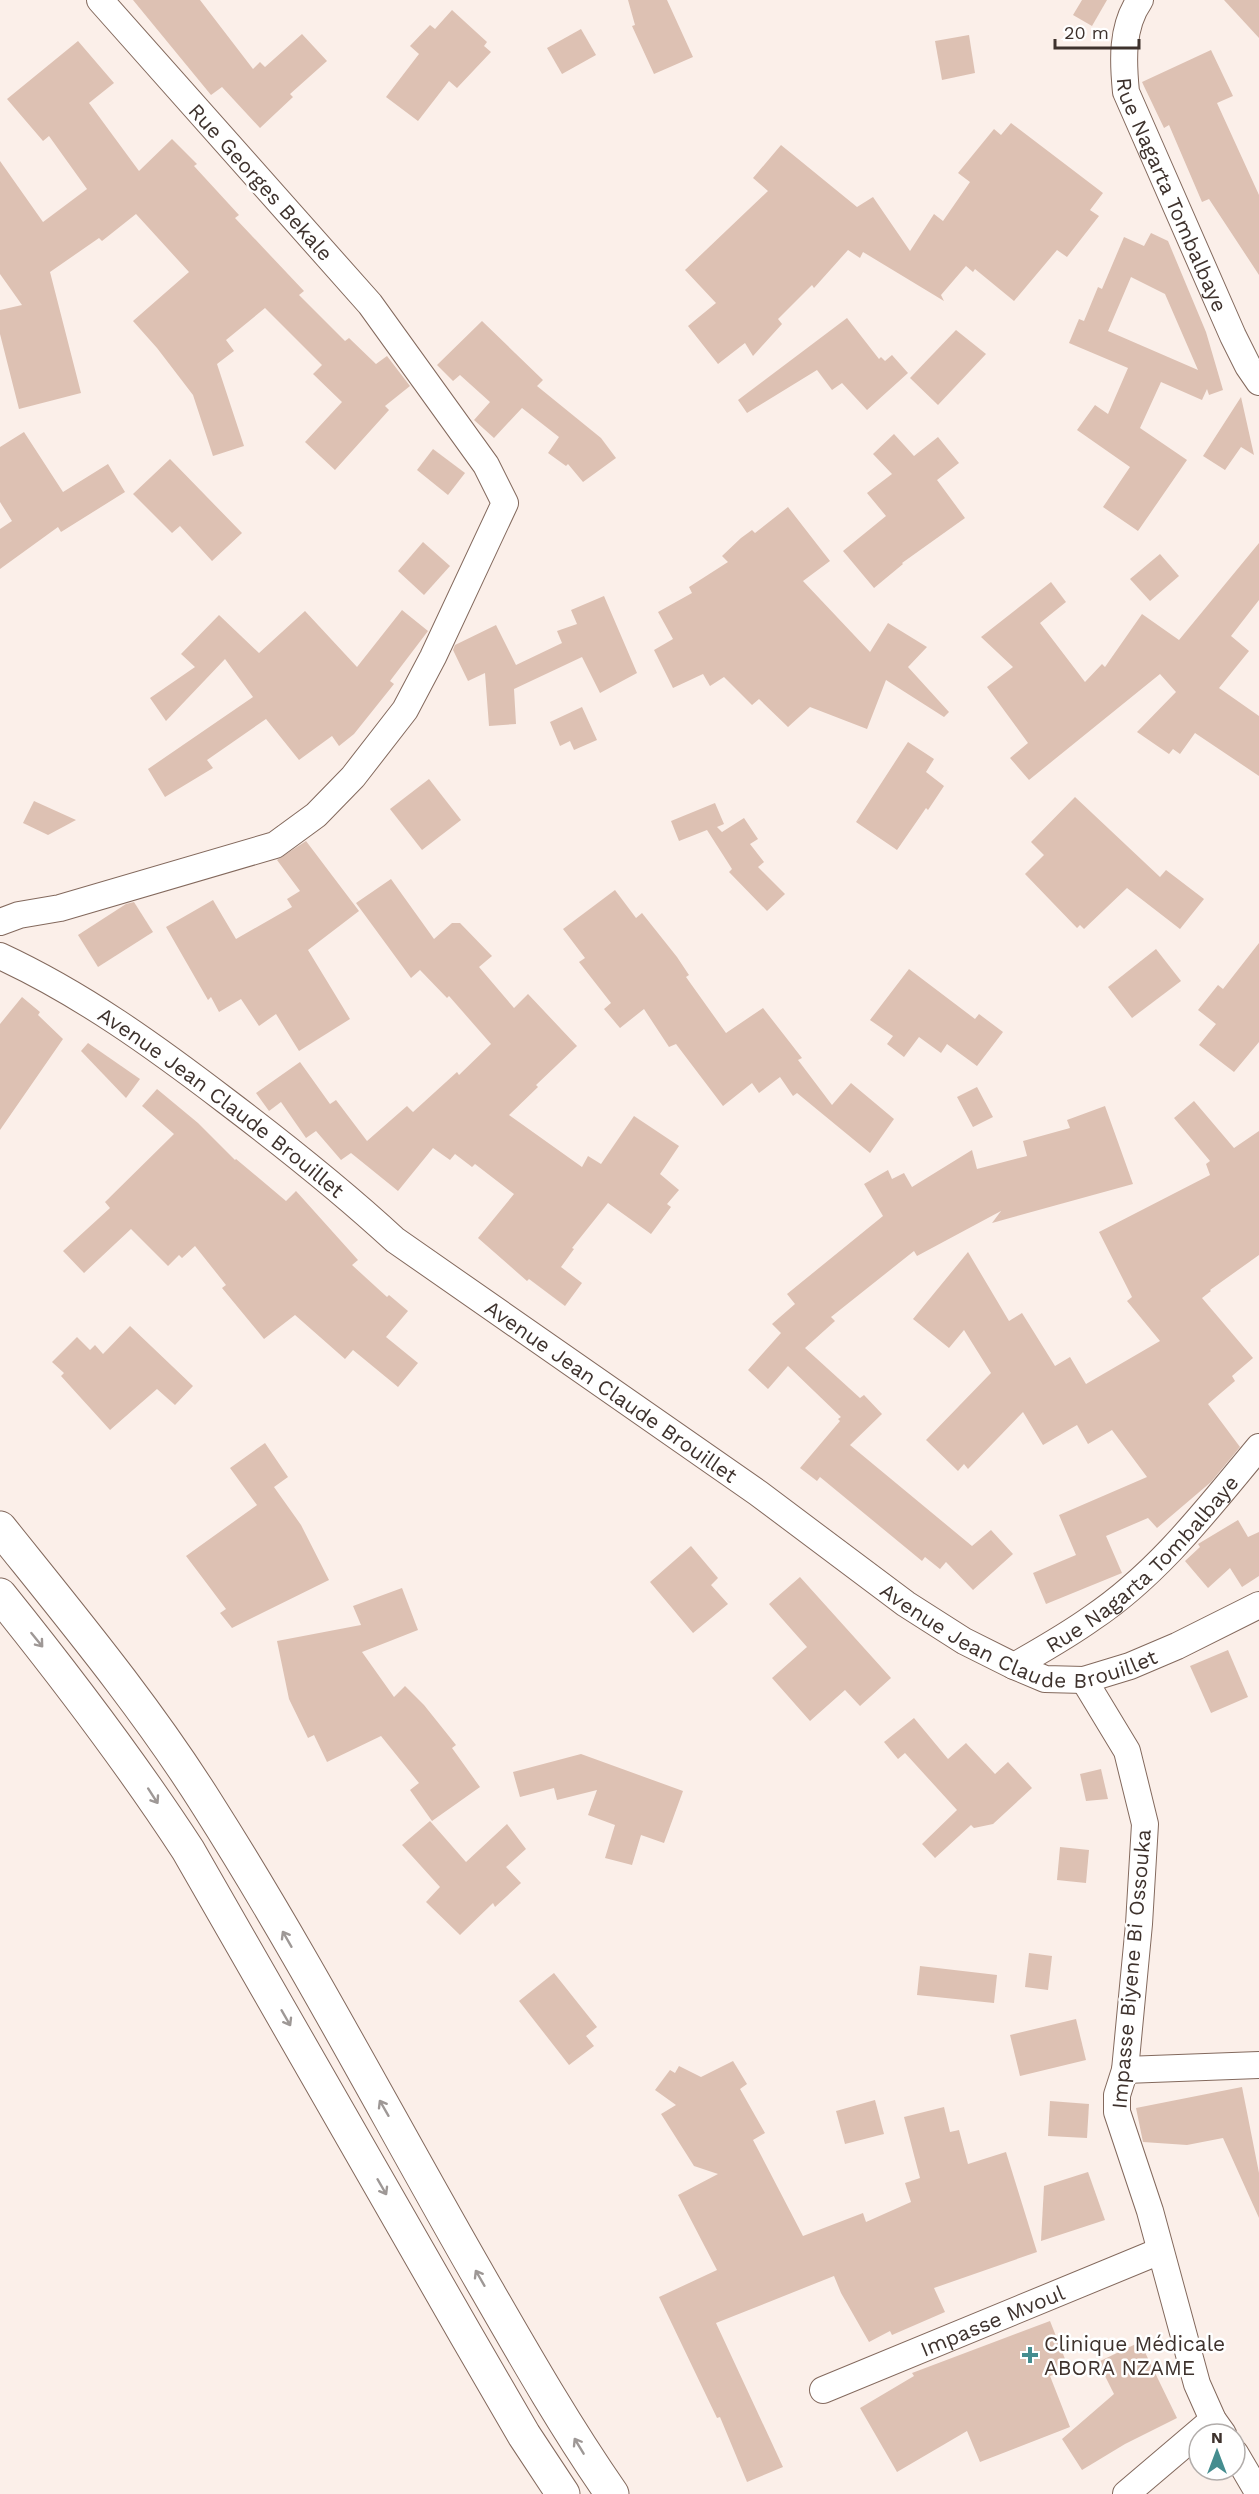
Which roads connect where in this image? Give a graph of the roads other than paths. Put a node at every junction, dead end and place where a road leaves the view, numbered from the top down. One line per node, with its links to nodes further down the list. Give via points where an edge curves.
1 (100, 0): 4 (street, Rue Georges Bekale, via 370,304 486,465 505,503 405,710 353,777 316,815 274,845)
2 (1140, 0): 3 (street, Rue Nagarta Tombalbaye, via 1127,30 1122,60 1126,92 1233,336)
3 (1259, 382)
4 (0, 922)
5 (0, 956): 10 (street, Avenue Jean Claude Brouillet, via 102,1010 254,1122 346,1195 395,1240 758,1493 906,1604 964,1641)
6 (1259, 1447): 10 (street, Rue Nagarta Tombalbaye, via 1175,1546 1134,1584 1093,1618)
7 (0, 1528): 20 (main road, one-way to 7, via 518,2343 207,1804 107,1661)
8 (0, 1594): 19 (main road, one-way to 19, via 89,1707 188,1850 466,2335)
9 (1259, 1605): 11 (street, Avenue Jean Claude Brouillet, via 1139,1662)
10 (1014, 1666): 11 (street, Avenue Jean Claude Brouillet, via 1045,1679)
11 (1084, 1680): 13 (street, Impasse Biyene Bi Ossouka, via 1127,1751 1145,1824)
12 (1259, 2065): 13 (street)
13 (1125, 2070): 14 (street, Impasse Biyene Bi Ossouka, via 1117,2095 1117,2112)
14 (1160, 2251): 15 (street, Impasse Mvoul); 16 (street, Impasse Biyene Bi Ossouka, via 1197,2384)
15 (823, 2390)
16 (1216, 2422)
17 (1187, 2450): 21 (street)
18 (1247, 2474): 22 (street)
19 (563, 2494)
20 (612, 2494)
21 (1126, 2494)
22 (1259, 2494)

